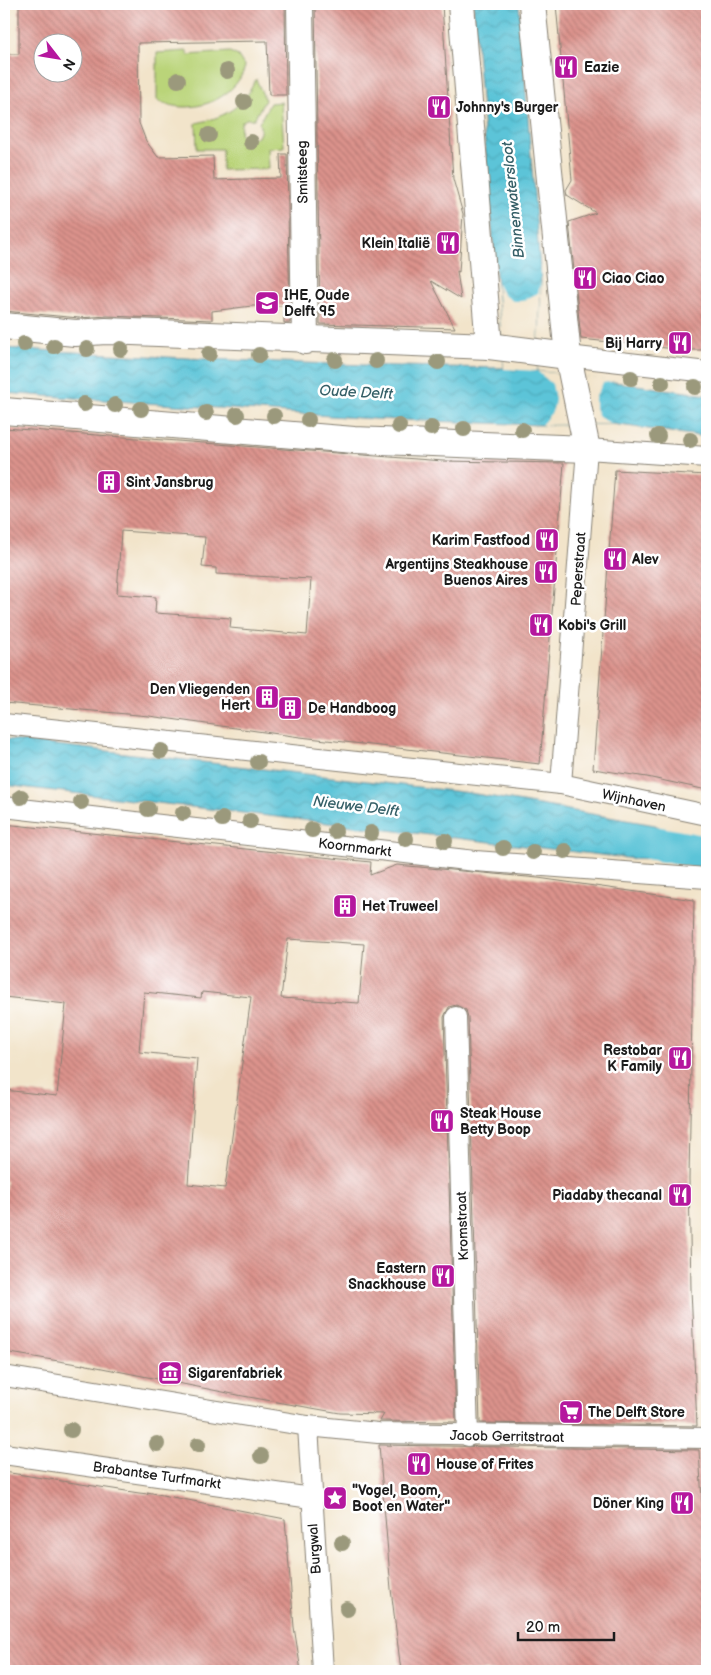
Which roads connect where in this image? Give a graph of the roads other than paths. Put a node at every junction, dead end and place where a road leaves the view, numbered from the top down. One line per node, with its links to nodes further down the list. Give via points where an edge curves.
1 (300, 4): 5 (street, Smitsteeg)
2 (462, 4): 6 (street)
3 (532, 4): 7 (street)
4 (4, 326): 5 (street, via 74,333 106,331)
5 (305, 340): 6 (street)
6 (494, 347): 7 (street)
7 (563, 361): 8 (street); 10 (street, Peperstraat)
8 (707, 372)
9 (4, 412): 10 (street, via 354,440)
10 (584, 437): 11 (street); 13 (street, Peperstraat)
11 (707, 458)
12 (4, 724): 13 (street)
13 (561, 784): 15 (street, Wijnhaven)
14 (4, 807): 16 (street, Koornmarkt, via 475,861)
15 (707, 815)
16 (707, 878)
17 (456, 1016): 20 (street, Kromstraat)
18 (4, 1376): 19 (street)
19 (308, 1426): 20 (street, Jacob Gerritstraat, via 378,1433); 23 (street, Burgwal)
20 (468, 1436): 21 (street, Jacob Gerritstraat)
21 (707, 1438)
22 (4, 1454): 23 (street, Brabantse Turfmarkt)
23 (311, 1498): 24 (street, Burgwal)
24 (323, 1671)

